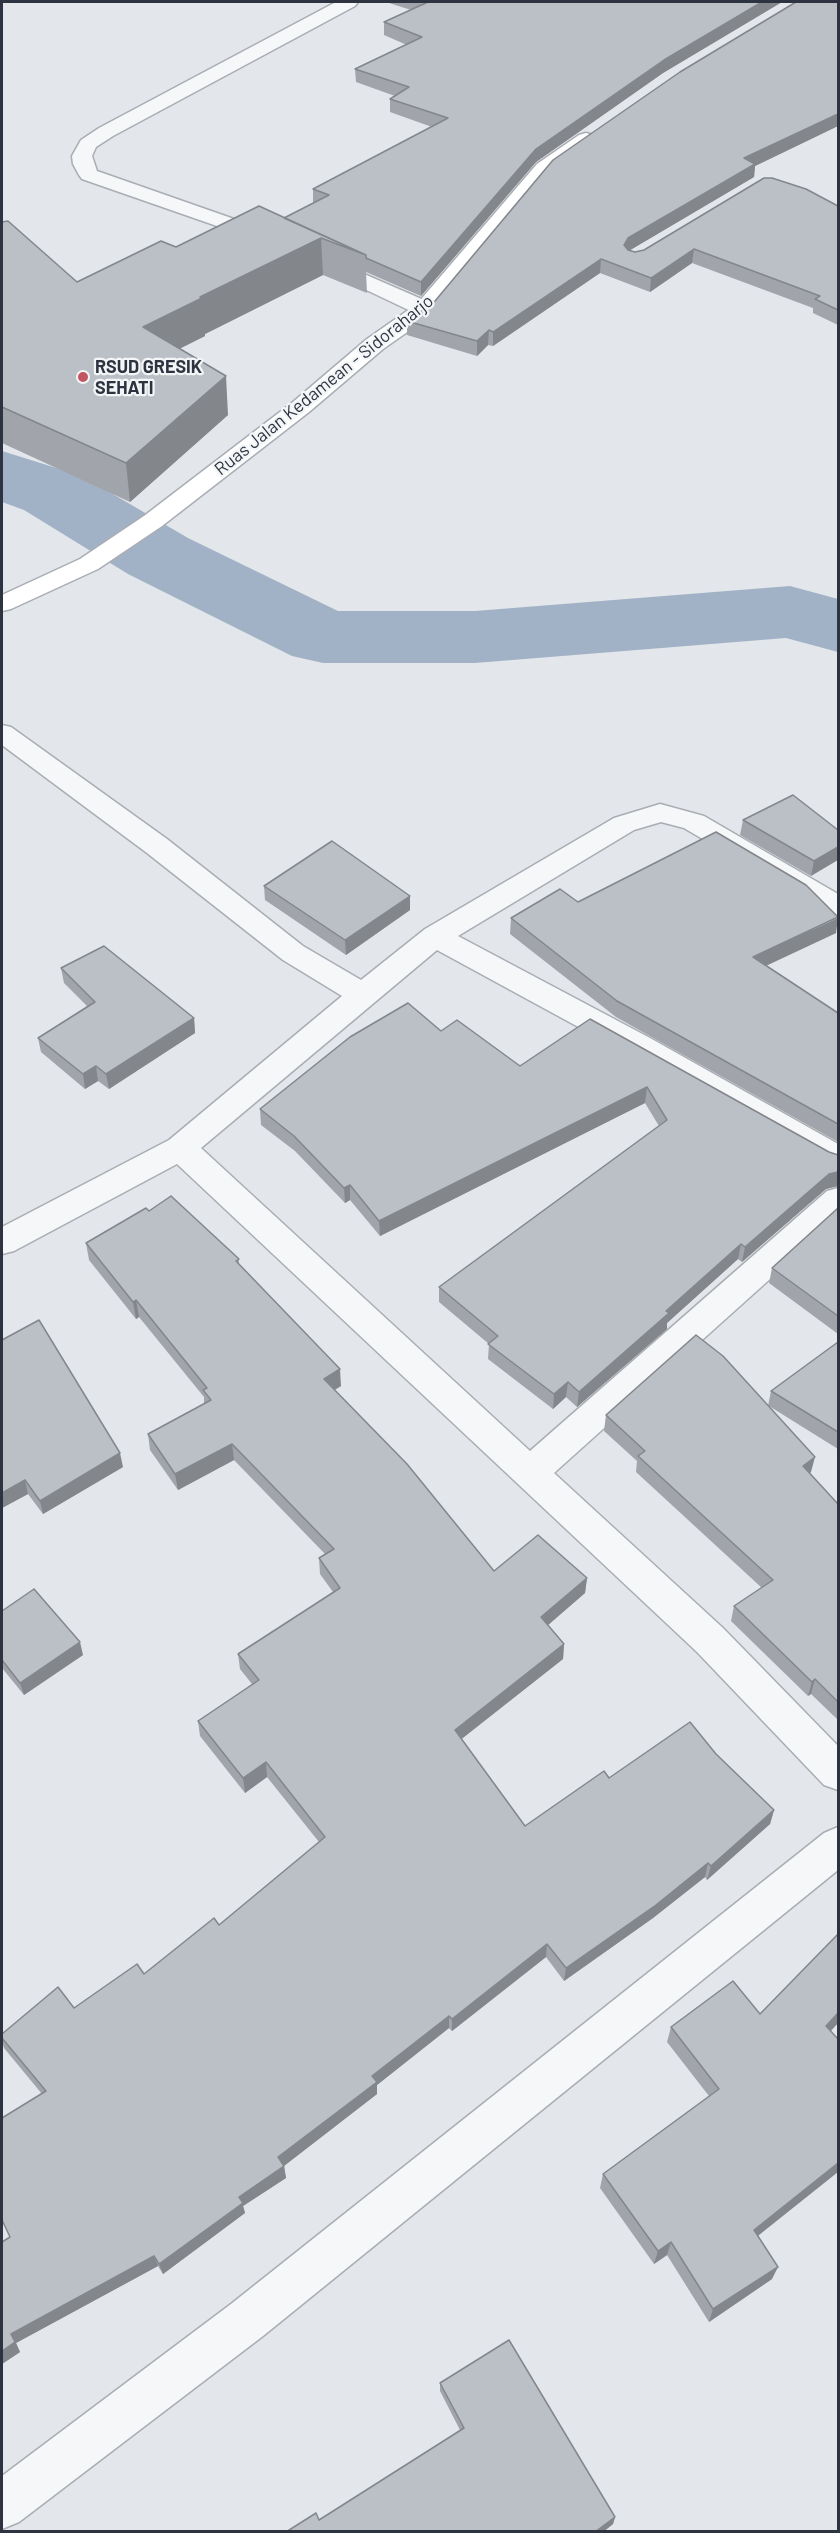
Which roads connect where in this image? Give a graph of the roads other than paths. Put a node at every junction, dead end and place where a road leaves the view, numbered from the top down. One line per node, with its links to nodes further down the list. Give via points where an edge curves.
1 (349, 2): 3 (street, via 106,132 88,144 82,156 89,175)
2 (603, 127): 5 (main road, Ruas Jalan Kedamean - Sidoraharjo, via 544,168)
3 (284, 244)
4 (306, 254): 5 (street)
5 (425, 309): 6 (main road, Ruas Jalan Kedamean - Sidoraharjo, via 375,344 301,407 153,521 89,564)
6 (2, 604)
7 (2, 733): 10 (street, via 157,846 293,953)
8 (838, 906): 9 (street, via 694,822 660,813 624,824)
9 (435, 936): 10 (street); 12 (street)
10 (363, 995): 11 (street)
11 (180, 1148): 14 (street); 15 (street)
12 (838, 1158)
13 (838, 1200): 15 (street)
14 (2, 1242)
15 (529, 1473): 16 (street, via 710,1640)
16 (838, 1772)
17 (838, 1846): 18 (street, via 247,2320)
18 (2, 2505)

